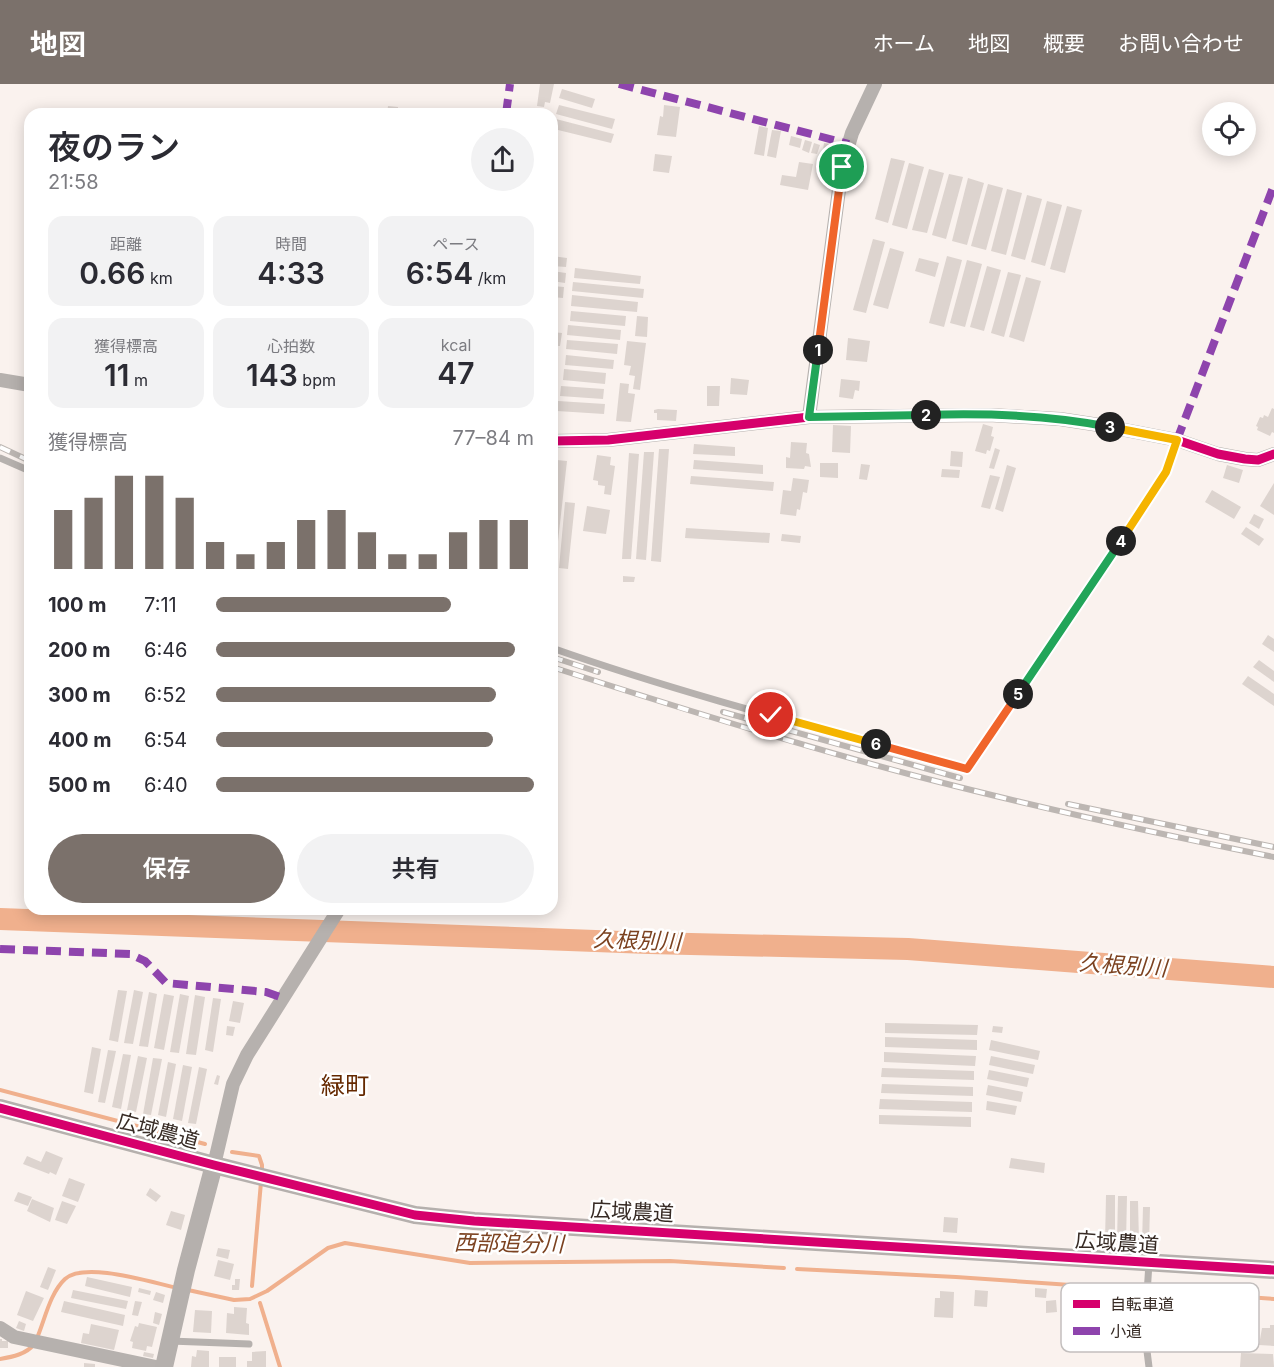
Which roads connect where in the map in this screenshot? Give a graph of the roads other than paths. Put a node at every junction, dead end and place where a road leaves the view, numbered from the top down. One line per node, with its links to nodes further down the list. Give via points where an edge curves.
1 (875, 84): 4 (street, via 852,133 842,167)
2 (0, 381): 3 (street)
3 (24, 384)
4 (809, 417): 5 (street, via 989,415 1060,419); 6 (street, via 609,440)
5 (1177, 440): 7 (street, via 1245,459 1258,460); 10 (lane, via 1166,472 967,769)
6 (558, 441)
7 (1274, 454)
8 (0, 458): 9 (lane)
9 (24, 468)
10 (558, 650)
11 (335, 915): 13 (street, via 247,1055 233,1084)
12 (0, 1108): 13 (street, 広域農道)
13 (214, 1165): 14 (street, 広域農道, via 415,1215); 18 (street)
14 (1149, 1263): 15 (street, 広域農道); 16 (lane)
15 (1274, 1270)
16 (1148, 1283)
17 (0, 1328): 21 (street, via 14,1337)
18 (170, 1341): 19 (lane); 22 (street)
19 (249, 1344)
20 (1147, 1352): 23 (lane)
21 (156, 1367)
22 (164, 1367)
23 (1149, 1367)

